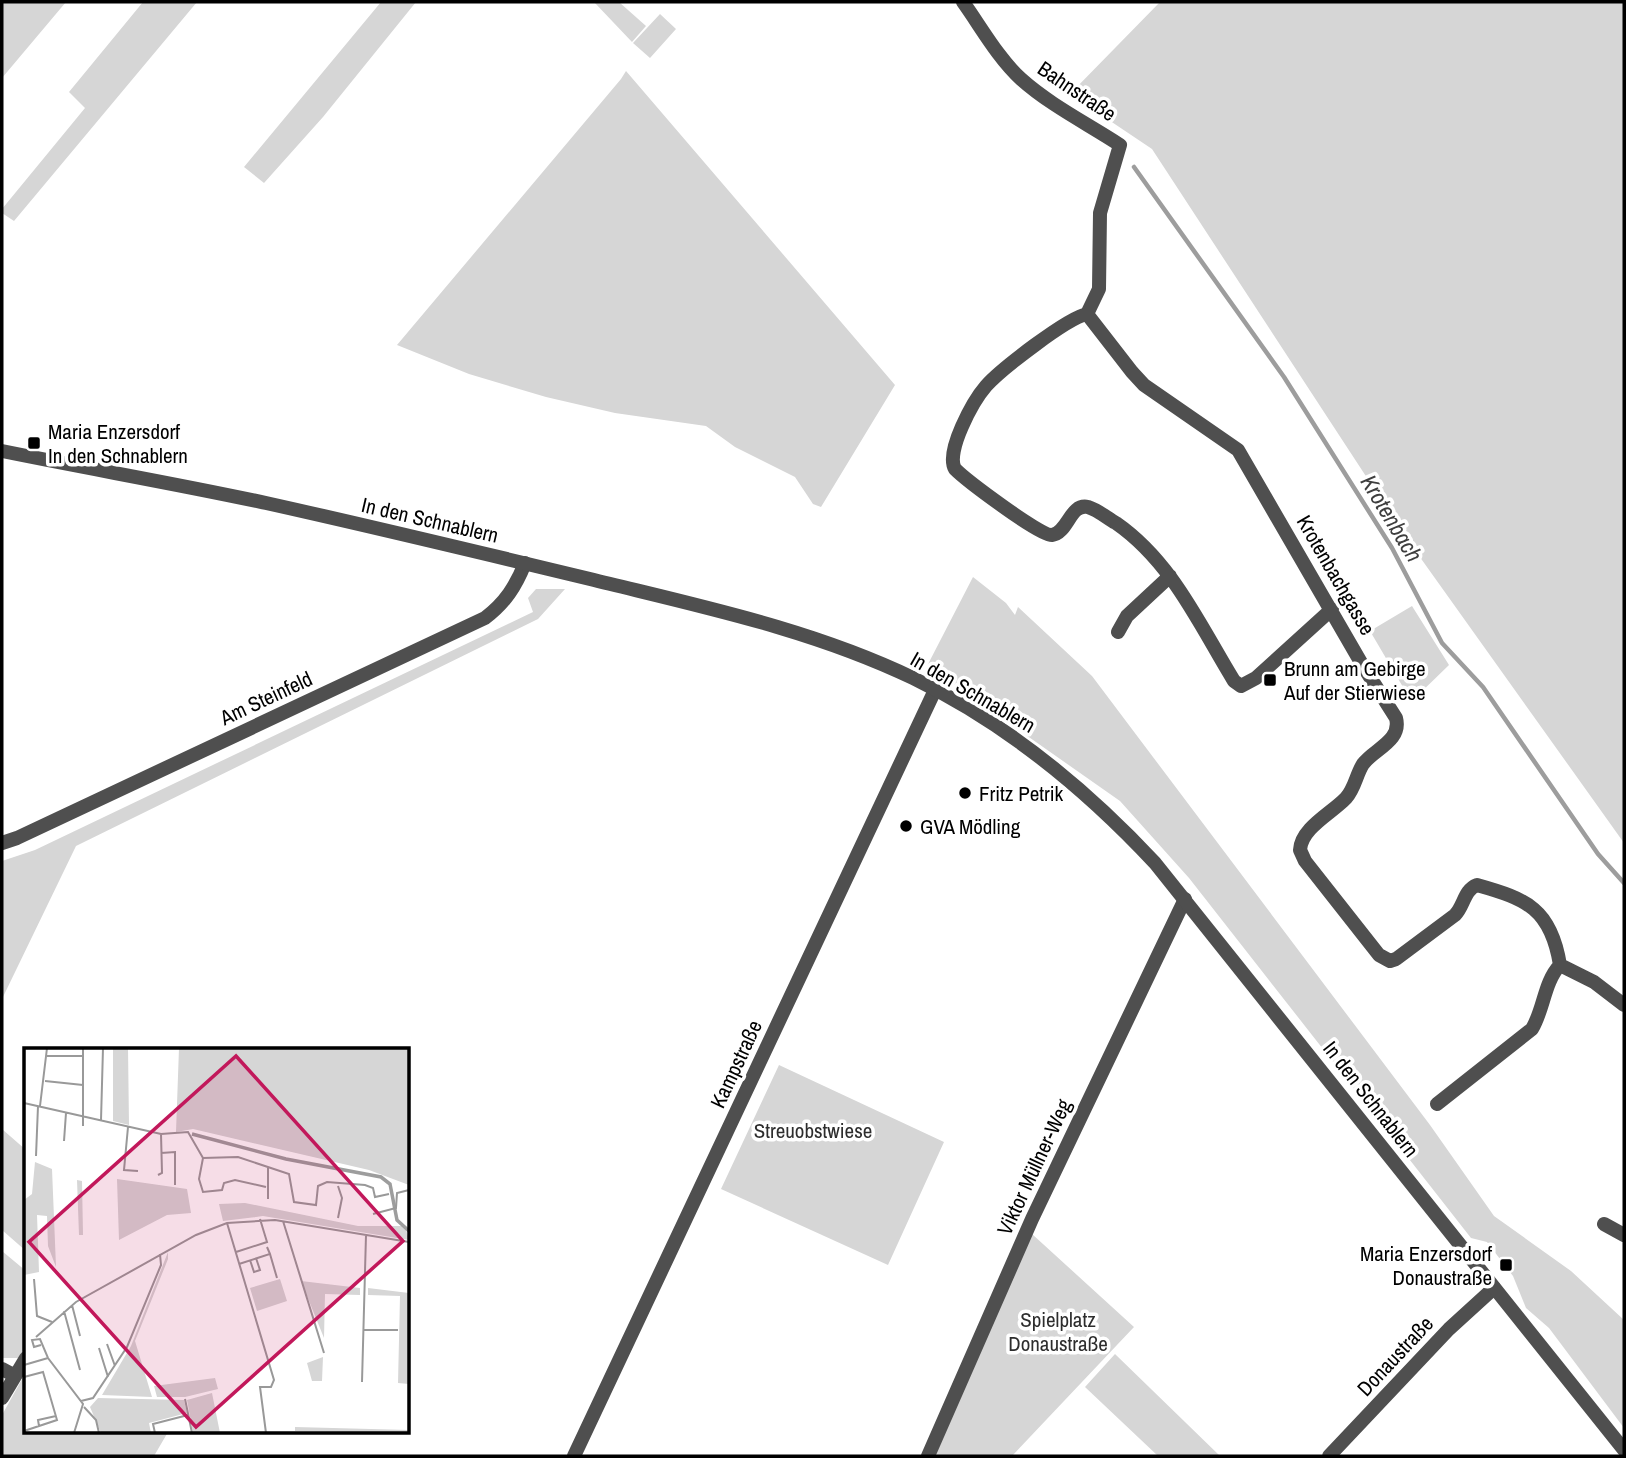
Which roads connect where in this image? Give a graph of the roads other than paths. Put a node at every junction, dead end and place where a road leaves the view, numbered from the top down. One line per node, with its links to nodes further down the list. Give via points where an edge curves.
1 (963, 2): 2 (street, Bahnstraße, via 1020,78 1121,145 1100,213 1098,289)
2 (1087, 314): 5 (street, via 1065,324 984,388 953,450 952,464 970,482 1047,535 1061,530 1078,509 1089,507 1134,536); 6 (street, Krotenbachgasse, via 1138,379 1238,450)
3 (2, 452): 4 (street, In den Schnablern, via 265,503)
4 (525, 563): 8 (street, In den Schnablern, via 821,641); 9 (street, Am Steinfeld, via 512,591 485,618)
5 (1170, 576): 6 (street, via 1234,681 1241,685 1256,678); 7 (street, via 1127,616)
6 (1332, 609): 11 (street, Krotenbachgasse, via 1397,725 1388,742 1364,763 1346,799 1303,838 1300,850 1305,861 1385,959 1394,960 1455,915 1468,891 1477,885 1530,904 1558,947)
7 (1118, 632)
8 (935, 690): 10 (street, In den Schnablern, via 980,715 1063,773 1126,832); 21 (street, Kampstraße)
9 (2, 843)
10 (1185, 899): 16 (street, In den Schnablern); 22 (street, Viktor Müllner-Weg, via 1032,1219)
11 (1560, 965): 12 (street, via 1594,982); 13 (street, via 1550,978 1532,1029)
12 (1624, 1005)
13 (1437, 1104)
14 (1604, 1224): 15 (street)
15 (1624, 1235)
16 (1494, 1288): 20 (street, In den Schnablern); 23 (street, Donaustraße)
17 (24, 1360): 18 (street)
18 (8, 1373): 19 (street)
19 (2, 1398)
20 (1624, 1450)
21 (574, 1456)
22 (928, 1456)
23 (1329, 1456)

